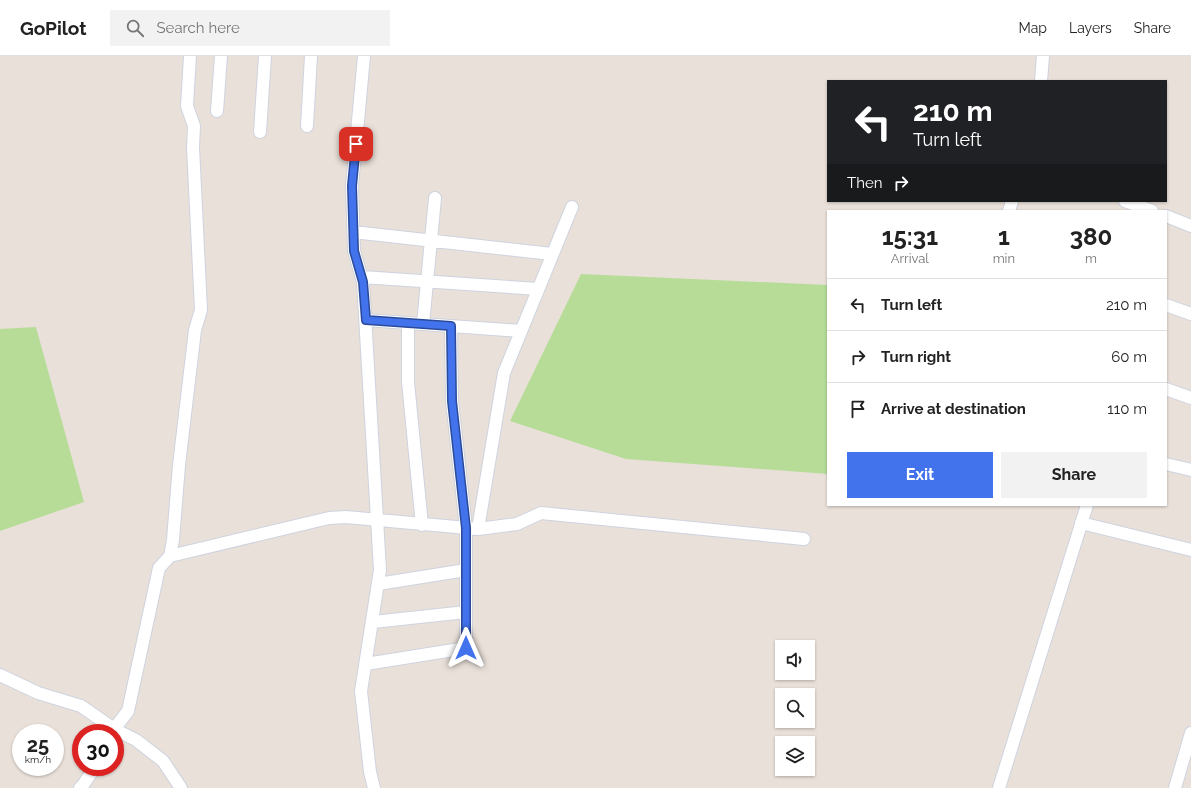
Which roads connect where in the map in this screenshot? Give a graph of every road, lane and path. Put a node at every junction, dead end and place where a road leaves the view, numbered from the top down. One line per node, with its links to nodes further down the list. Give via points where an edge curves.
1 (190, 56): 41 (street, via 187,106 194,126 201,310 195,330)
2 (221, 56): 8 (street)
3 (265, 56): 10 (street)
4 (312, 56): 9 (street)
5 (364, 56): 17 (street, via 352,186)
6 (1043, 56): 7 (street)
7 (1041, 80)
8 (217, 111)
9 (307, 126)
10 (260, 132)
11 (435, 198): 18 (street)
12 (1128, 202): 14 (street)
13 (572, 207): 19 (street)
14 (1149, 210)
15 (1167, 216): 16 (street)
16 (1191, 226)
17 (353, 232): 18 (street); 20 (street, via 354,251)
18 (431, 241): 19 (street); 21 (street)
19 (552, 254): 22 (street)
20 (362, 276): 21 (street); 25 (street)
21 (427, 281): 22 (street); 27 (street)
22 (538, 289): 29 (street)
23 (1167, 305): 24 (street)
24 (1191, 314)
25 (366, 320): 26 (street); 35 (street)
26 (408, 323): 27 (street); 37 (street, via 408,382)
27 (423, 324): 28 (street)
28 (451, 326): 29 (street); 38 (street, via 452,401)
29 (521, 331): 38 (street, via 504,372)
30 (1167, 389): 31 (street)
31 (1191, 398)
32 (1167, 464): 33 (street)
33 (1191, 470)
34 (1087, 506): 36 (street)
35 (377, 521): 37 (street); 41 (street, via 346,517 329,518); 43 (street, via 380,570)
36 (1081, 524): 40 (street); 57 (street)
37 (422, 525): 38 (street)
38 (472, 529): 39 (street, via 517,524 541,513); 42 (street)
39 (804, 539)
40 (1191, 550)
41 (170, 556): 49 (street, via 159,568 128,711)
42 (466, 570): 43 (street); 44 (street)
43 (378, 584): 45 (street)
44 (466, 612): 45 (street); 46 (street, via 466,648)
45 (373, 622): 46 (street)
46 (366, 664): 56 (street, via 361,691)
47 (0, 675): 48 (street, via 38,693 81,706)
48 (104, 724)
49 (118, 724)
50 (1191, 733): 52 (street)
51 (124, 735): 55 (street, via 136,740 163,761)
52 (1189, 751): 58 (street)
53 (89, 776): 54 (street)
54 (80, 788)
55 (181, 788)
56 (374, 788)
57 (999, 788)
58 (1176, 788)

